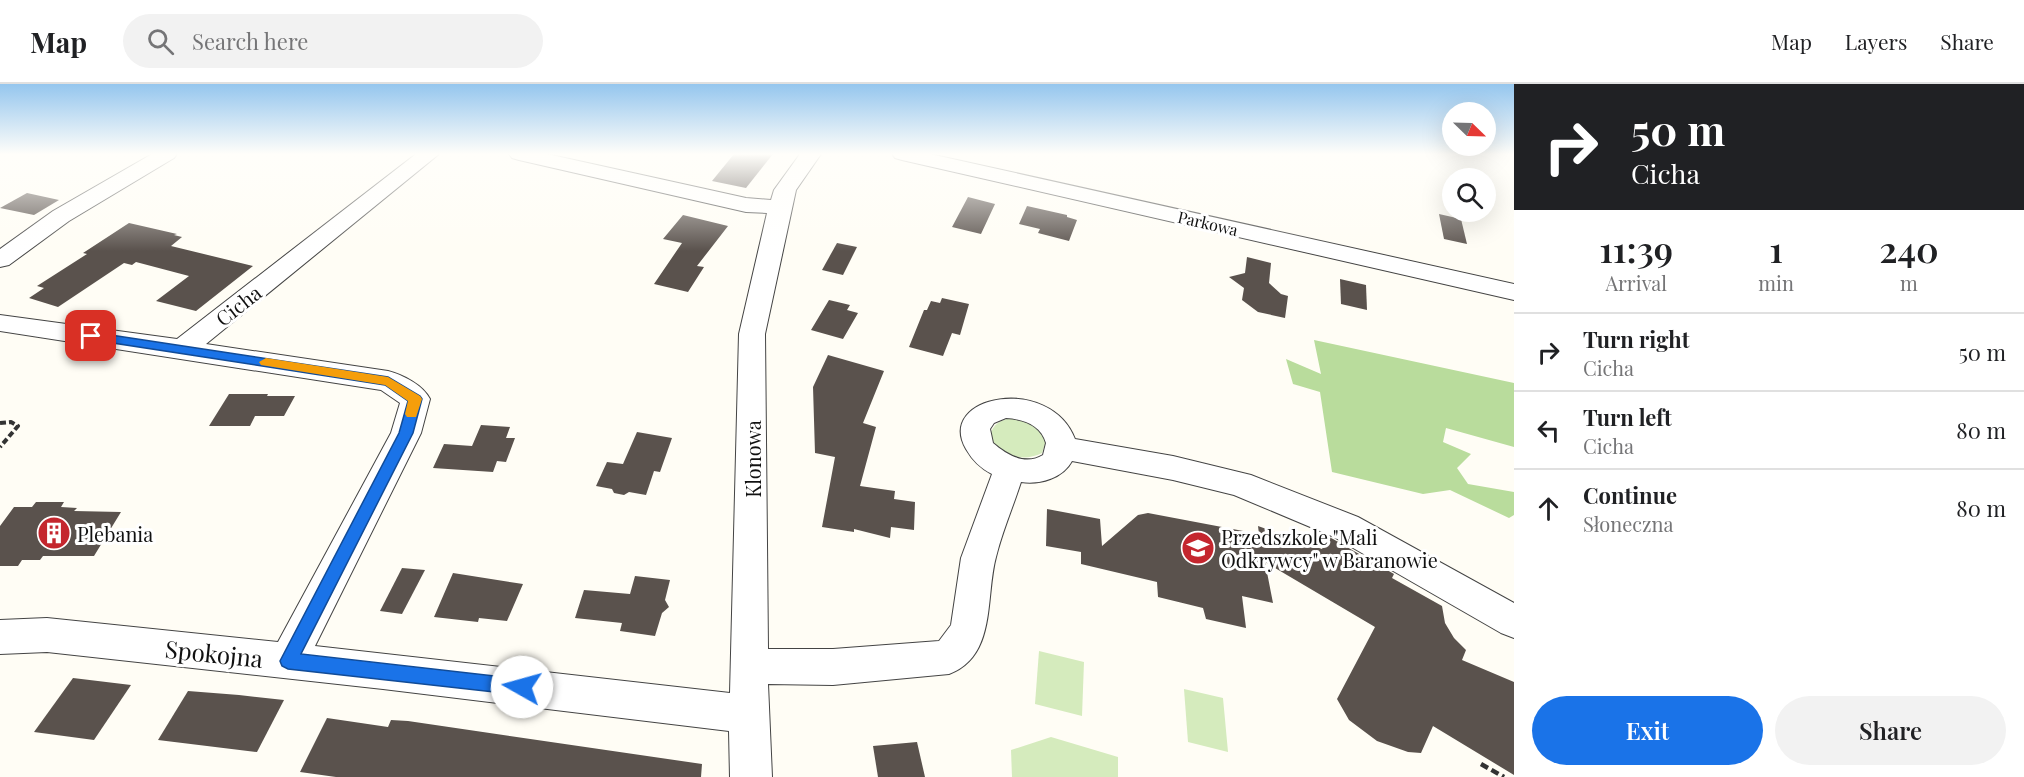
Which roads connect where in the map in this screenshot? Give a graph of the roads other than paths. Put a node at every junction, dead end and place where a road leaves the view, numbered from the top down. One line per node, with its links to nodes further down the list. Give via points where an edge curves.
1 (112, 186): 7 (street, via 61,216)
2 (388, 186): 10 (street, Cicha)
3 (663, 186): 6 (street, via 746,205)
4 (788, 186): 6 (street, Klonowa)
5 (1045, 186): 8 (street, Parkowa)
6 (780, 207): 16 (street, Klonowa, via 752,334)
7 (0, 260)
8 (1514, 292)
9 (0, 323): 10 (street)
10 (182, 349): 15 (street, Cicha, via 388,381 416,399 406,433)
11 (1063, 448): 12 (street, via 1051,466 1039,471); 12 (street, via 1058,432 1045,419 1017,408 991,411 981,417 974,435 985,455); 13 (street, via 1240,484 1346,527)
12 (1010, 469): 16 (street, via 978,558 968,632 949,657 833,667)
13 (1514, 622)
14 (0, 637): 15 (street, Spokojna, via 47,635)
15 (288, 661): 17 (street, Spokojna)
16 (750, 666): 17 (street, Klonowa)
17 (749, 714): 18 (street, Klonowa)
18 (752, 777)

